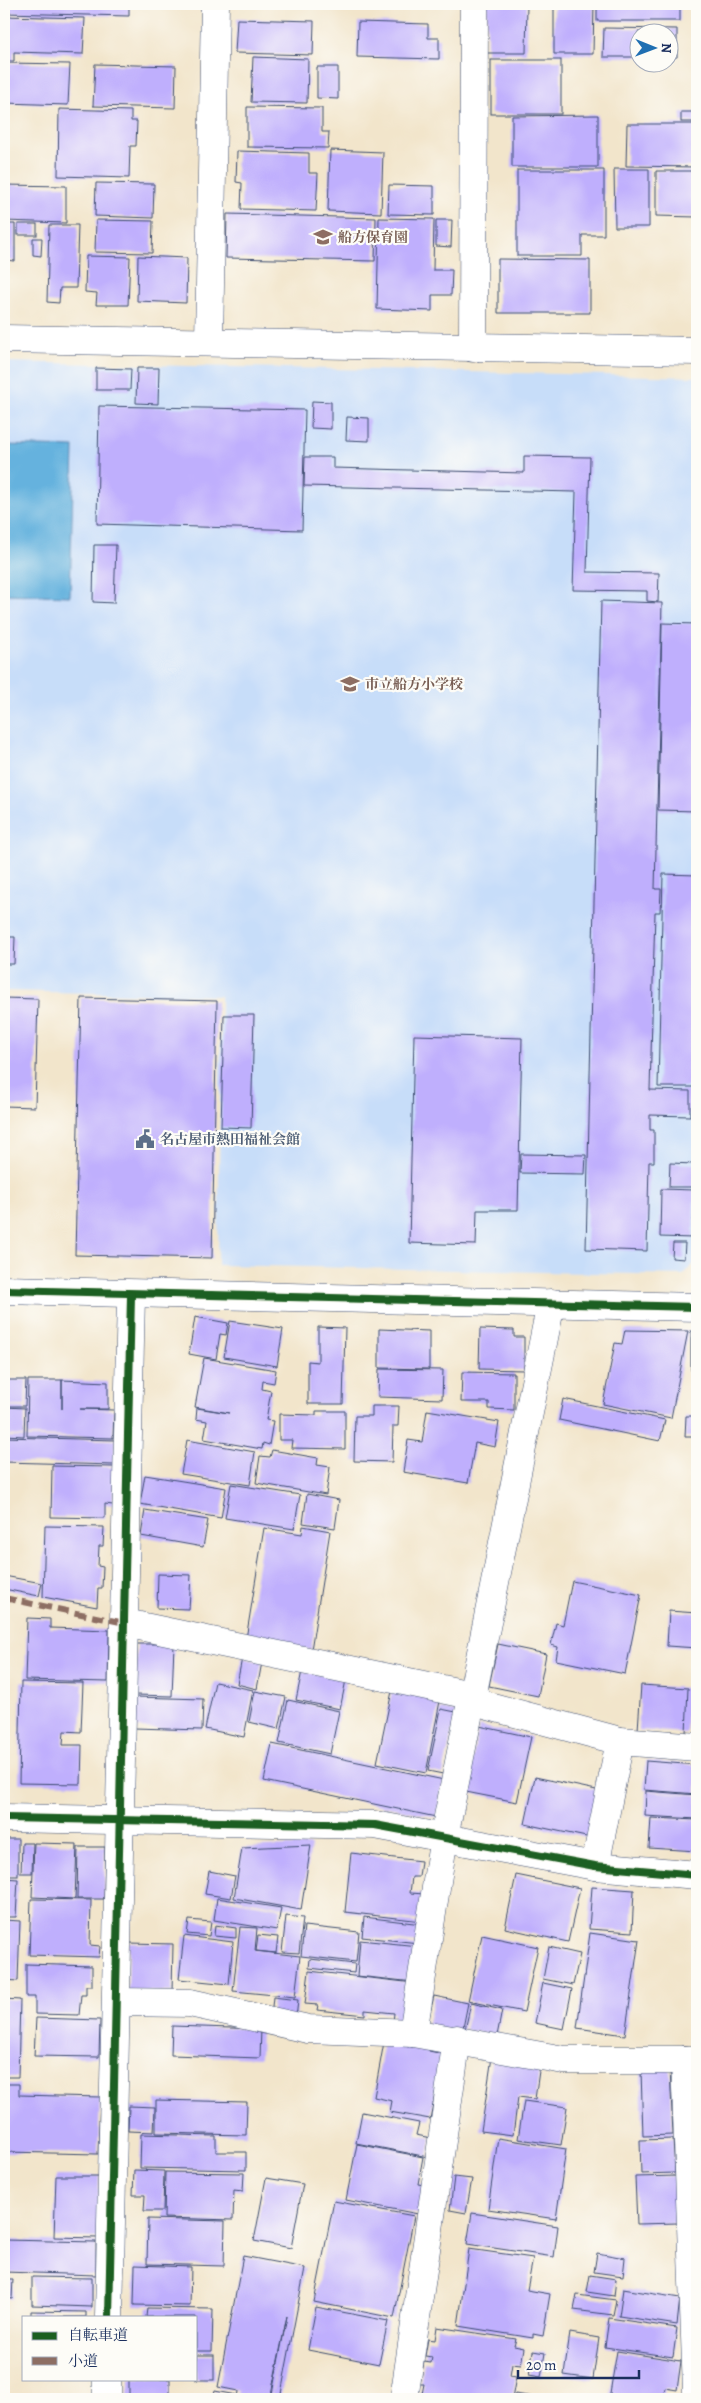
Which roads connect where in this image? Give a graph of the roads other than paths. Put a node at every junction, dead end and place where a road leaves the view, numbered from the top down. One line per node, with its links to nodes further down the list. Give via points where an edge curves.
1 (215, 4): 4 (street)
2 (474, 4): 5 (street)
3 (4, 339): 4 (street)
4 (209, 342): 5 (street)
5 (473, 348): 6 (street)
6 (697, 351)
7 (4, 1290): 8 (street)
8 (131, 1294): 9 (street); 11 (street)
9 (551, 1304): 10 (street); 12 (street)
10 (697, 1307)
11 (125, 1623): 12 (street); 16 (street)
12 (471, 1695): 13 (street, via 485,1705); 17 (street)
13 (620, 1741): 14 (street); 18 (street)
14 (697, 1747)
15 (4, 1818): 16 (street)
16 (120, 1820): 17 (street, via 375,1826); 20 (street)
17 (444, 1837): 18 (street); 21 (street)
18 (596, 1866): 19 (street)
19 (697, 1876)
20 (117, 2002): 21 (street, via 190,2003 308,2028); 24 (street)
21 (413, 2033): 22 (street)
22 (457, 2040): 23 (street, via 564,2060); 28 (street)
23 (691, 2060): 26 (street)
24 (109, 2316)
25 (107, 2380): 27 (street)
26 (697, 2391)
27 (106, 2399)
28 (404, 2399)

